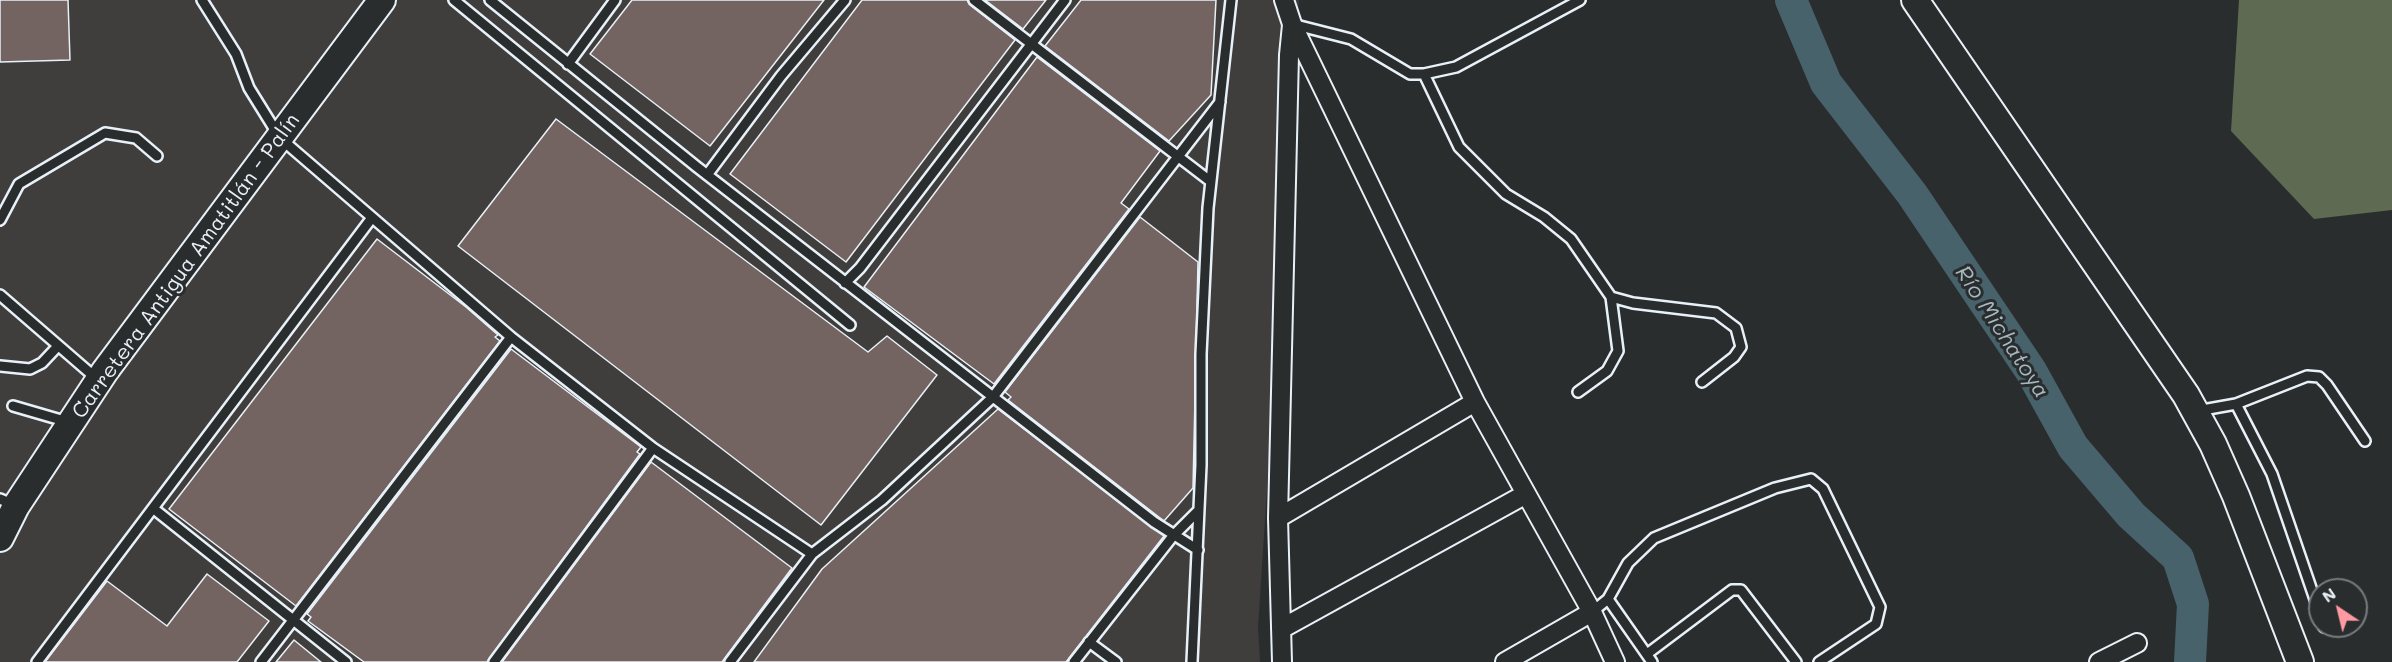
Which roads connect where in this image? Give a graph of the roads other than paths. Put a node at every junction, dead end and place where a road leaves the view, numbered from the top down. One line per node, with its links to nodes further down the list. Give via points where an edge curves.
1 (202, 0): 18 (lane, via 236,54 249,88)
2 (382, 0): 18 (street, Carretera Antigua Amatitlán - Palín)
3 (454, 0): 28 (lane)
4 (490, 0): 15 (lane)
5 (615, 0): 15 (lane)
6 (845, 0): 21 (lane, via 781,76)
7 (974, 0): 14 (lane)
8 (1065, 0): 14 (lane)
9 (1231, 0): 17 (lane)
10 (1284, 0): 13 (street)
11 (1580, 0): 16 (lane, via 1456,67)
12 (1915, 0): 39 (street)
13 (1293, 24): 16 (lane, via 1351,39 1410,74); 36 (street); 47 (street, via 1289,55)
14 (1031, 45): 20 (lane); 25 (lane)
15 (568, 64): 21 (lane)
16 (1424, 74): 27 (lane, via 1459,147 1506,194 1571,239)
17 (1221, 101): 20 (lane); 22 (lane)
18 (280, 138): 23 (lane); 32 (street, Carretera Antigua Amatitlán - Palín)
19 (157, 156): 24 (lane, via 136,138 105,133 19,184)
20 (1177, 156): 22 (lane); 35 (lane)
21 (707, 176): 25 (lane)
22 (1210, 181): 46 (lane, via 1201,354)
23 (371, 219): 29 (lane); 45 (lane)
24 (0, 220)
25 (845, 283): 35 (lane)
26 (0, 295): 30 (lane)
27 (1611, 297): 33 (lane, via 1716,313 1736,328 1741,347); 34 (lane, via 1618,351 1606,371)
28 (850, 325)
29 (511, 337): 42 (lane); 55 (lane)
30 (58, 346): 31 (lane, via 30,369); 32 (lane)
31 (0, 366)
32 (99, 381): 40 (street, Carretera Antigua Amatitlán - Palín)
33 (1702, 382)
34 (1578, 392)
35 (993, 397): 48 (lane); 51 (lane, via 882,500)
36 (1475, 402): 43 (street); 47 (street)
37 (2236, 404): 39 (lane); 41 (lane, via 2307,376 2319,377); 52 (lane, via 2272,474)
38 (13, 406): 40 (lane)
39 (2195, 411): 74 (street, via 2236,496)
40 (70, 423): 44 (street, Carretera Antigua Amatitlán - Palín)
41 (2365, 441)
42 (653, 448): 51 (lane); 63 (lane)
43 (1526, 494): 54 (street); 56 (street)
44 (8, 503): 49 (street, Carretera Antigua Amatitlán - Palín)
45 (154, 509): 55 (lane); 60 (lane)
46 (1199, 510): 48 (lane); 50 (lane)
47 (1278, 518): 56 (street)
48 (1173, 536): 50 (lane); 57 (lane)
49 (0, 538)
50 (1198, 550): 67 (lane)
51 (812, 554): 64 (lane)
52 (2308, 579)
53 (1608, 599): 54 (lane); 59 (lane); 72 (lane, via 1628,563 1654,538 1775,488 1810,479 1823,489 1880,607 1876,624)
54 (1592, 612): 69 (street); 70 (street)
55 (293, 621): 61 (lane); 62 (lane)
56 (1281, 629): 68 (street)
57 (1089, 642): 65 (lane); 66 (lane)
58 (2138, 643): 73 (street)
59 (1649, 658): 71 (lane, via 1732,590 1741,590)
60 (37, 662)
61 (261, 662)
62 (346, 662)
63 (494, 662)
64 (730, 662)
65 (1074, 662)
66 (1116, 662)
67 (1192, 662)
68 (1282, 662)
69 (1505, 662)
70 (1615, 662)
71 (1796, 662)
72 (1819, 662)
73 (2099, 662)
74 (2300, 662)

